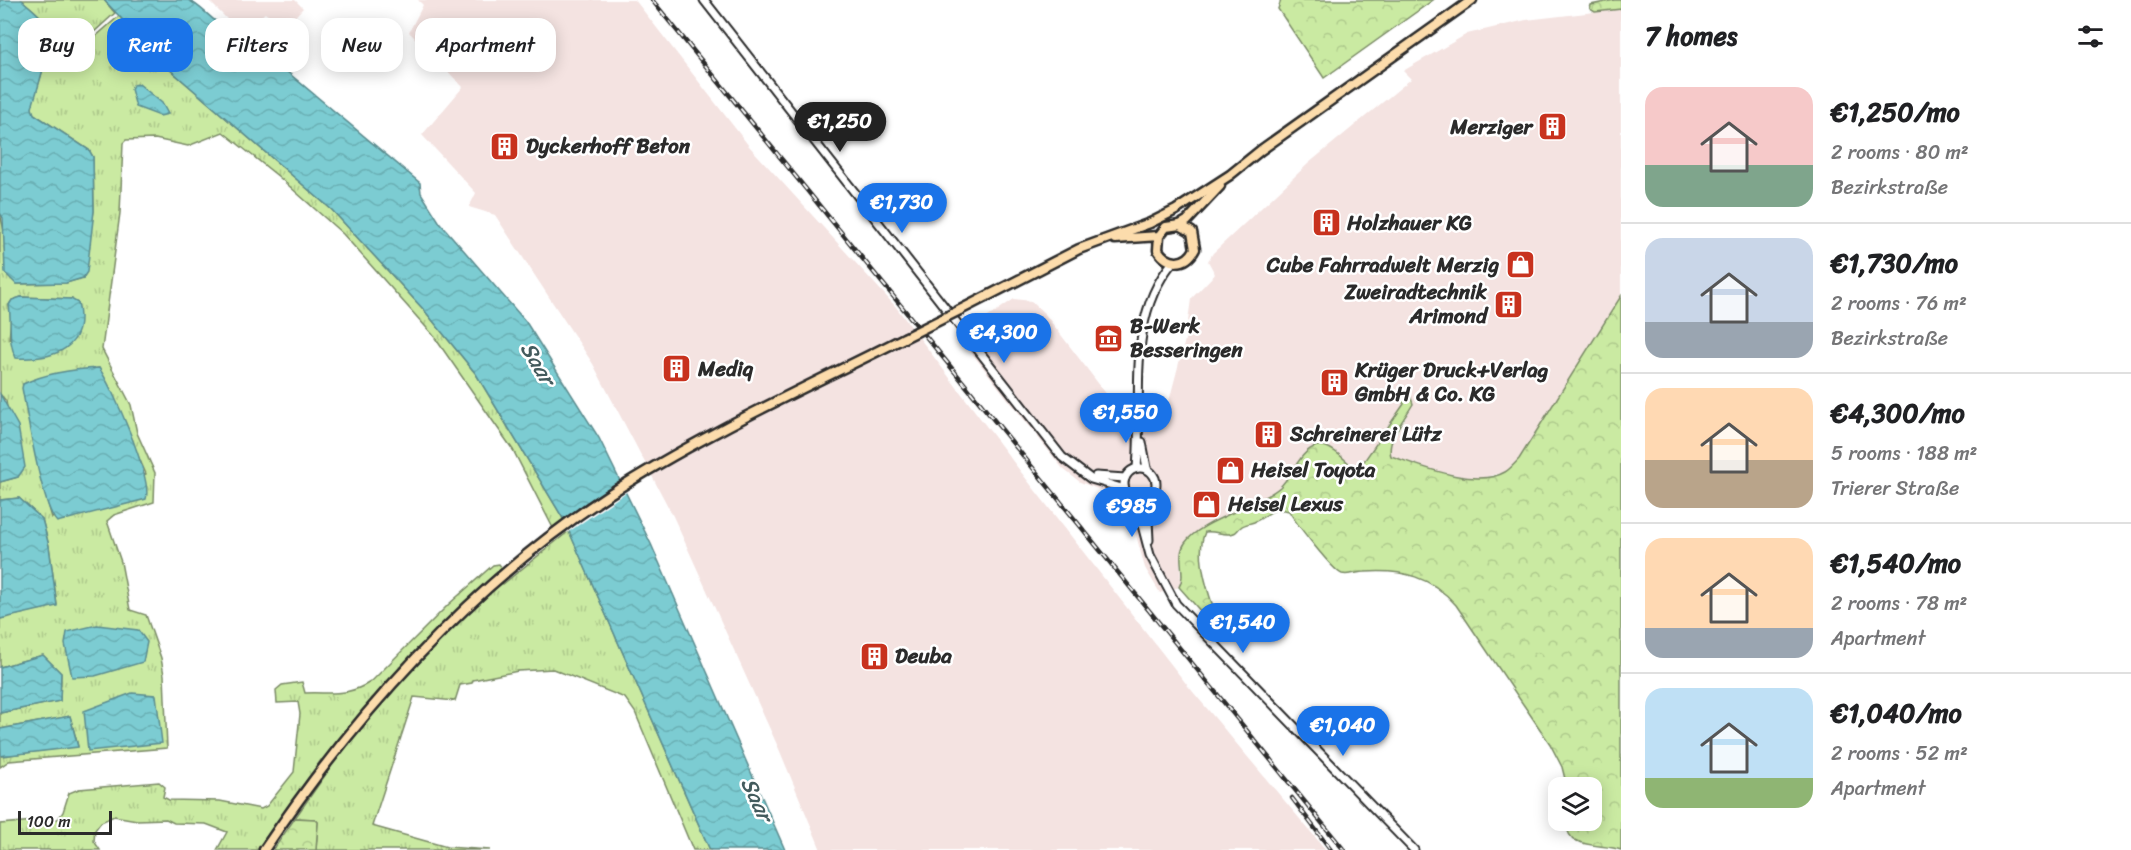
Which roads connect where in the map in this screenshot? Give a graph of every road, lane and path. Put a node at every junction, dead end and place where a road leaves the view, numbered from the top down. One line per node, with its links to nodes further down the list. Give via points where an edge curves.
1 (704, 0): 15 (main road, via 1062,457)
2 (1472, 0): 3 (main road)
3 (1230, 175): 4 (main road); 8 (main road, via 1161,218)
4 (1208, 198): 5 (main road); 6 (main road)
5 (1180, 225): 6 (main road); 7 (main road, via 1166,227)
6 (1192, 232): 10 (main road, via 1196,243 1192,255 1182,262)
7 (1158, 240): 8 (main road, via 1131,238); 9 (main road)
8 (1088, 245): 22 (main road, bridge, via 686,450 608,496 540,544 402,671 325,763)
9 (1163, 258): 10 (main road); 11 (main road)
10 (1173, 262): 11 (main road)
11 (1159, 281): 12 (main road, via 1140,349)
12 (1139, 421): 13 (main road); 14 (main road)
13 (1137, 468): 14 (main road); 16 (main road)
14 (1146, 468): 18 (main road, via 1156,484)
15 (1080, 471): 16 (main road, via 1105,478); 17 (main road)
16 (1125, 478): 17 (main road)
17 (1125, 489): 19 (main road)
18 (1147, 498): 19 (main road); 20 (main road)
19 (1135, 499): 20 (main road)
20 (1154, 566): 21 (main road, via 1169,594 1189,618)
21 (1413, 849)
22 (264, 850)

